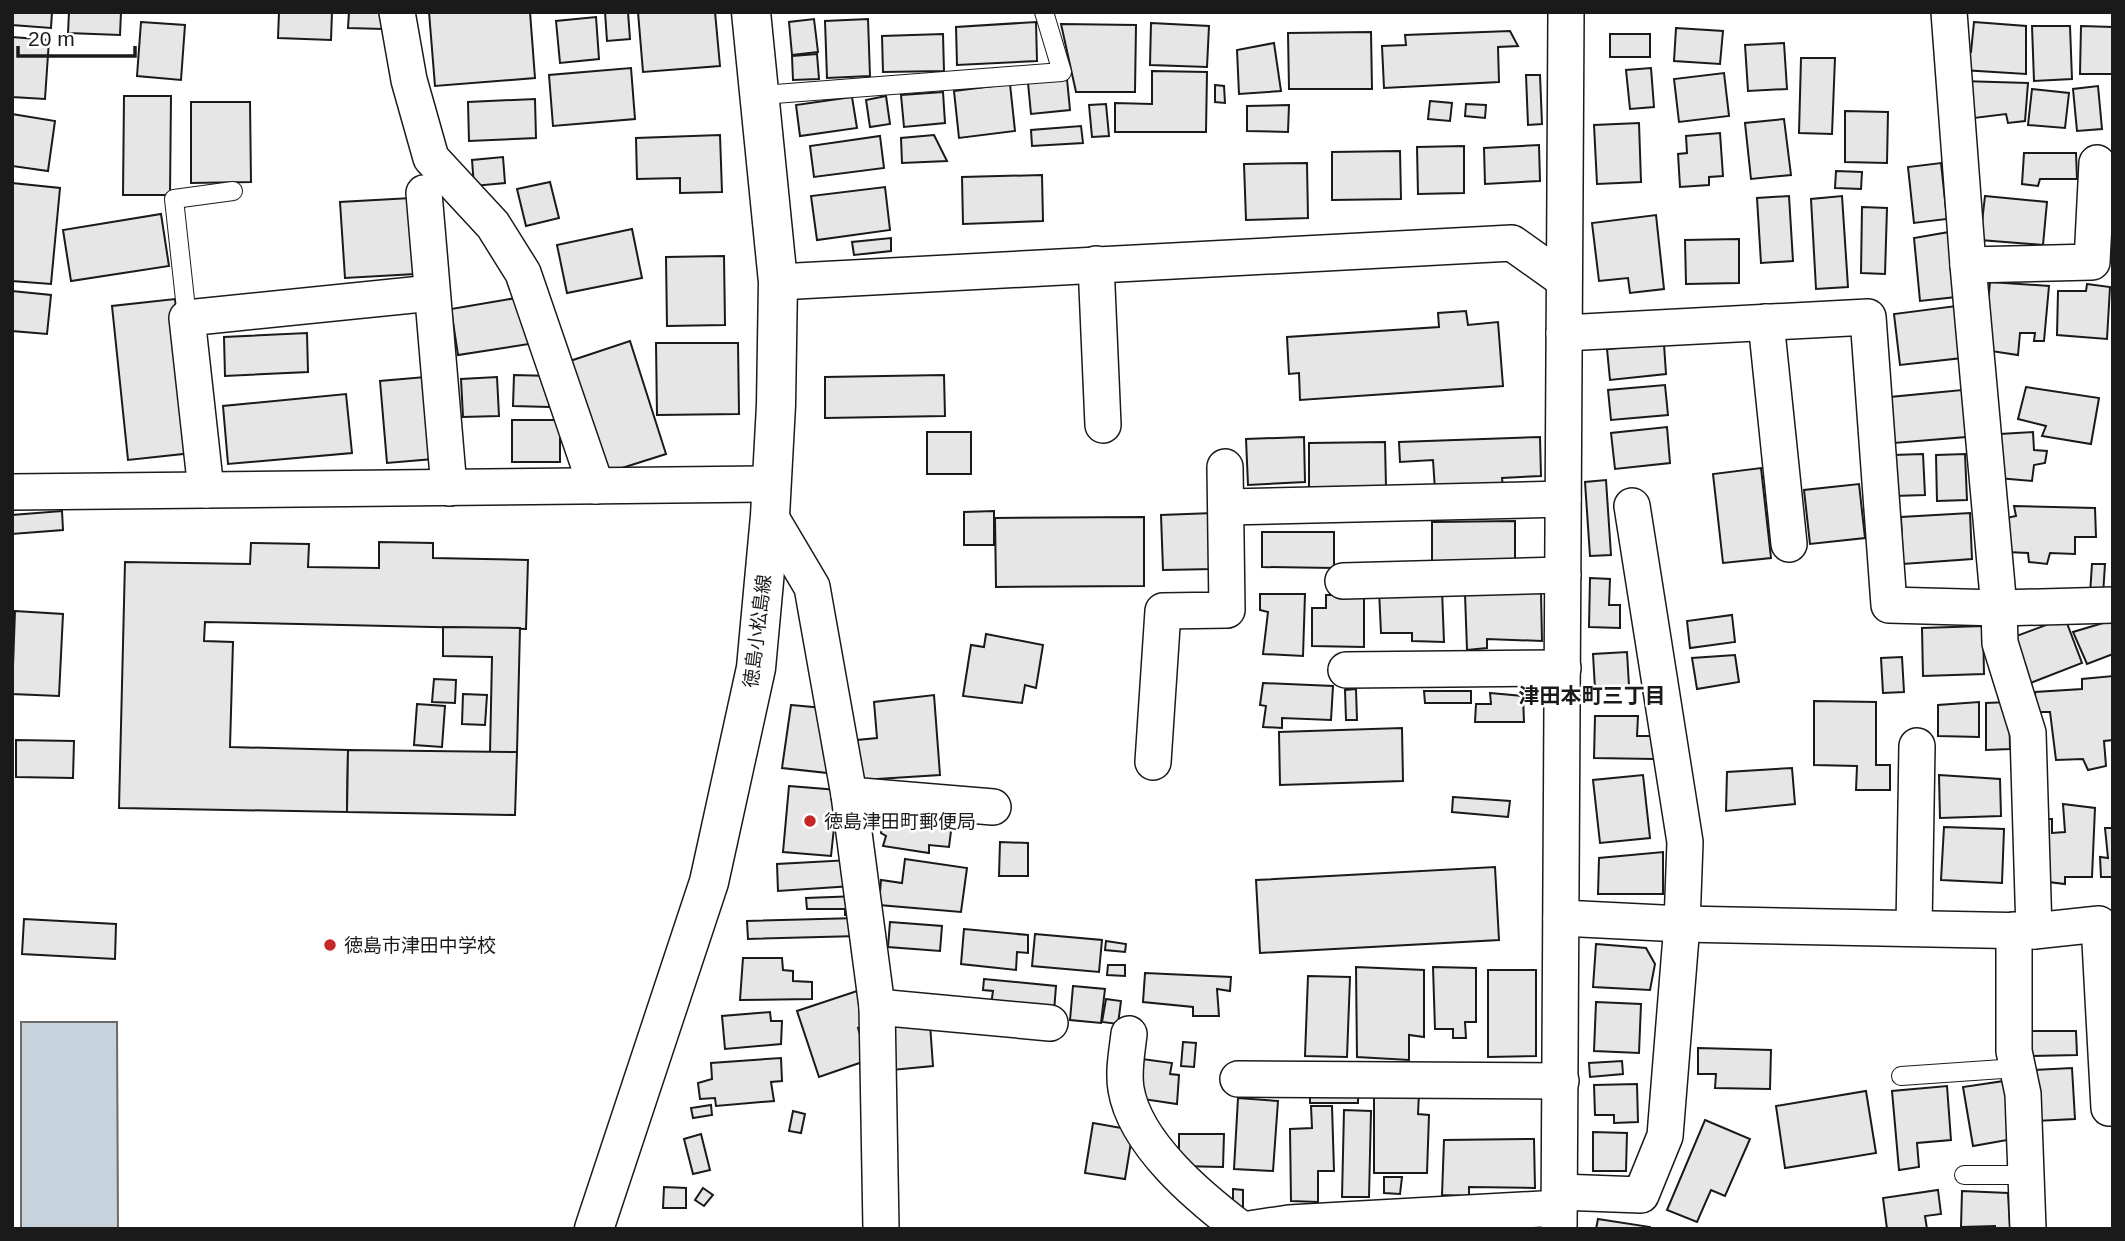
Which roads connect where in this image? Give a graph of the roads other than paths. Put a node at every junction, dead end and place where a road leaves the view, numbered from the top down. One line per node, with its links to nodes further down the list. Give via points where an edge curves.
1 (397, 12): 20 (street, via 409,80 432,158 493,225 523,273)
2 (751, 12): 6 (main road, 徳島小松島線)
3 (1044, 12): 6 (lane, via 1062,72)
4 (1566, 12): 12 (street)
5 (1949, 12): 11 (street)
6 (761, 95): 13 (main road, 徳島小松島線)
7 (2097, 163): 11 (street, via 2092,262)
8 (233, 191): 15 (lane, via 174,199)
9 (424, 193): 14 (street)
10 (1097, 264): 12 (street, via 1512,243); 13 (street); 18 (street)
11 (1968, 265): 32 (street)
12 (1564, 279): 17 (street)
13 (778, 282): 25 (main road, 徳島小松島線)
14 (432, 293): 15 (street); 21 (street)
15 (187, 318): 22 (street)
16 (1766, 322): 17 (street); 28 (street); 32 (street, via 1868,317 1889,606)
17 (1564, 333): 24 (street)
18 (1103, 425)
19 (1225, 467): 26 (street)
20 (596, 486): 21 (street); 25 (street)
21 (449, 488): 22 (street)
22 (206, 490): 23 (street)
23 (12, 492)
24 (1563, 499): 26 (street); 29 (street)
25 (771, 500): 37 (street, via 813,587); 55 (main road, 徳島小松島線, via 755,668 709,882)
26 (1227, 506): 36 (street, via 1227,610 1163,611)
27 (1632, 506): 41 (street, via 1685,842)
28 (1790, 544)
29 (1563, 575): 30 (street); 33 (street)
30 (1343, 581)
31 (2113, 605): 32 (street)
32 (1999, 608): 43 (street, via 2000,643 2028,733)
33 (1563, 668): 34 (street); 40 (street)
34 (1346, 670)
35 (1917, 746): 42 (street)
36 (1153, 762)
37 (849, 796): 38 (street); 44 (street)
38 (993, 807)
39 (2106, 916): 43 (street); 51 (street)
40 (1561, 918): 41 (street); 50 (street)
41 (1682, 924): 42 (street); 54 (street, via 1665,1136 1641,1195)
42 (1914, 928): 43 (street)
43 (2024, 931): 47 (street, via 2014,1038)
44 (877, 1007): 45 (street); 56 (street)
45 (1050, 1023)
46 (1129, 1034): 57 (street, via 1126,1091 1147,1137 1178,1176)
47 (2018, 1068): 48 (lane); 53 (street)
48 (1900, 1076)
49 (1238, 1079): 50 (street)
50 (1561, 1081): 54 (street)
51 (2109, 1108)
52 (1964, 1175): 53 (lane)
53 (2026, 1175): 59 (street)
54 (1559, 1210): 58 (street, via 1289,1223)
55 (594, 1229)
56 (881, 1229)
57 (1241, 1229)
58 (1249, 1229)
59 (2028, 1229)

